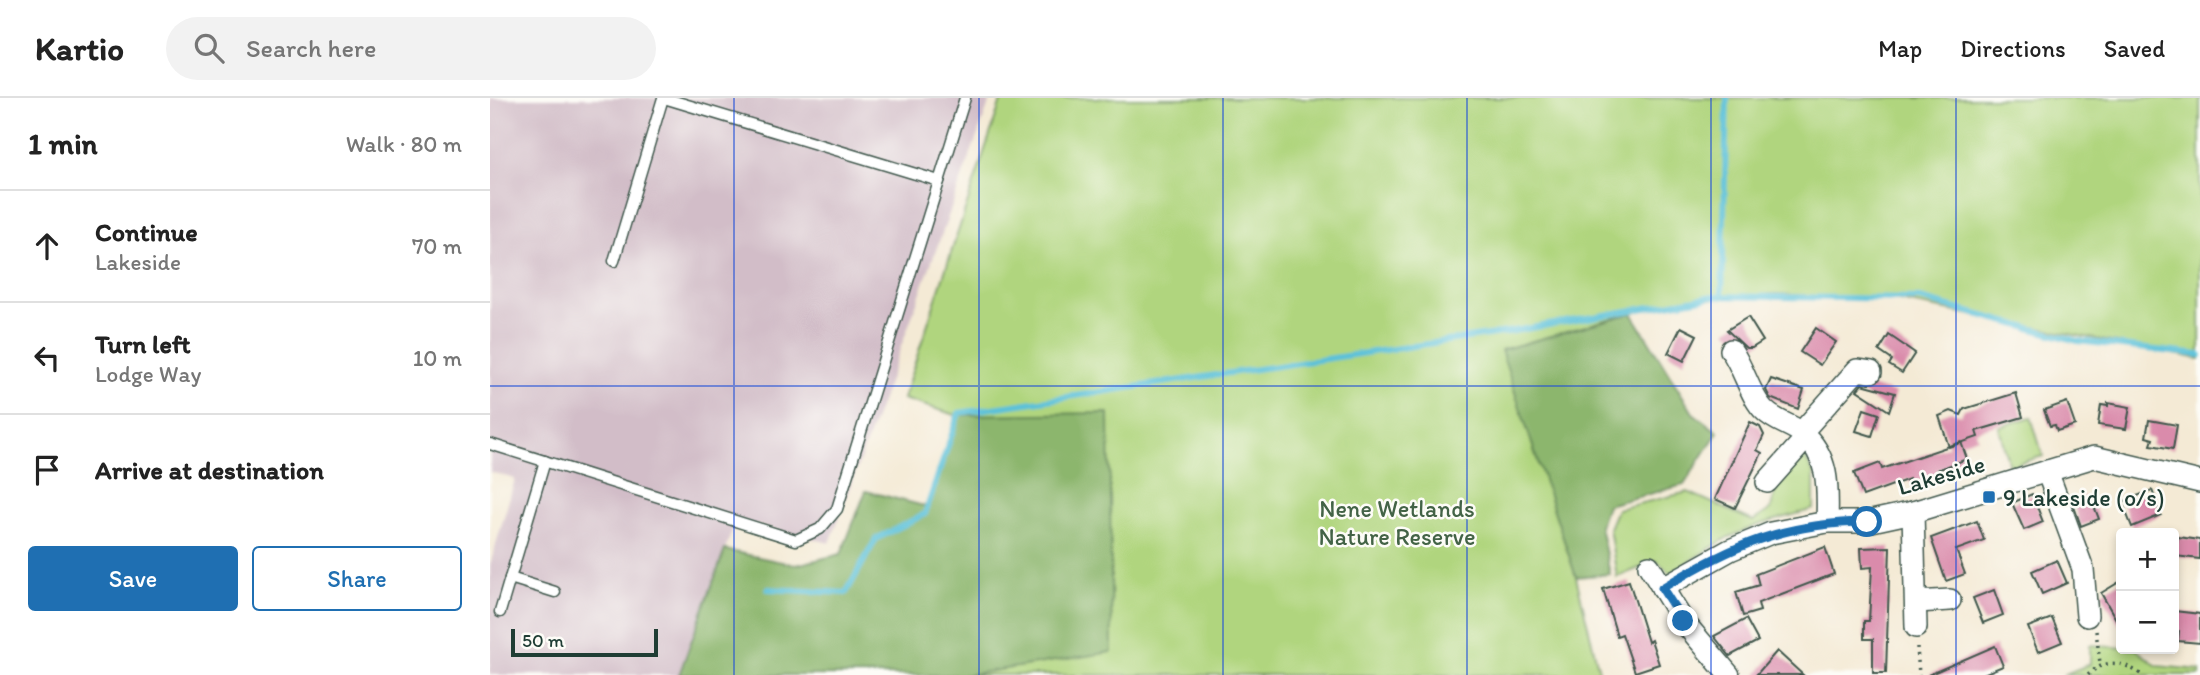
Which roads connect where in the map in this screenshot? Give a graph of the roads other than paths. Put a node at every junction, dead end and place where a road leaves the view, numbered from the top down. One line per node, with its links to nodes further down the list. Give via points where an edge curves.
1 (663, 98): 3 (lane); 4 (lane)
2 (965, 98): 3 (lane)
3 (939, 181): 9 (lane, via 837,509 820,529 796,541)
4 (614, 261)
5 (1731, 350): 7 (street, via 1765,411)
6 (1871, 372): 7 (street, via 1857,370)
7 (1804, 436): 11 (street); 14 (street, via 1826,472)
8 (490, 444): 9 (lane)
9 (545, 461): 16 (lane)
10 (2047, 471): 12 (street, Lakeside, via 2094,457); 13 (street, Lakeside); 22 (street, via 2083,569)
11 (1767, 482)
12 (2200, 482)
13 (1913, 512): 14 (street, Lakeside, via 1867,522); 20 (street)
14 (1827, 522): 17 (street, Lakeside, via 1771,533)
15 (1648, 566): 17 (street)
16 (510, 578): 18 (lane); 21 (lane)
17 (1662, 588): 24 (street)
18 (555, 592)
19 (1950, 600): 20 (street)
20 (1916, 602): 23 (street)
21 (500, 612)
22 (2087, 616)
23 (1916, 627)
24 (1729, 675)

